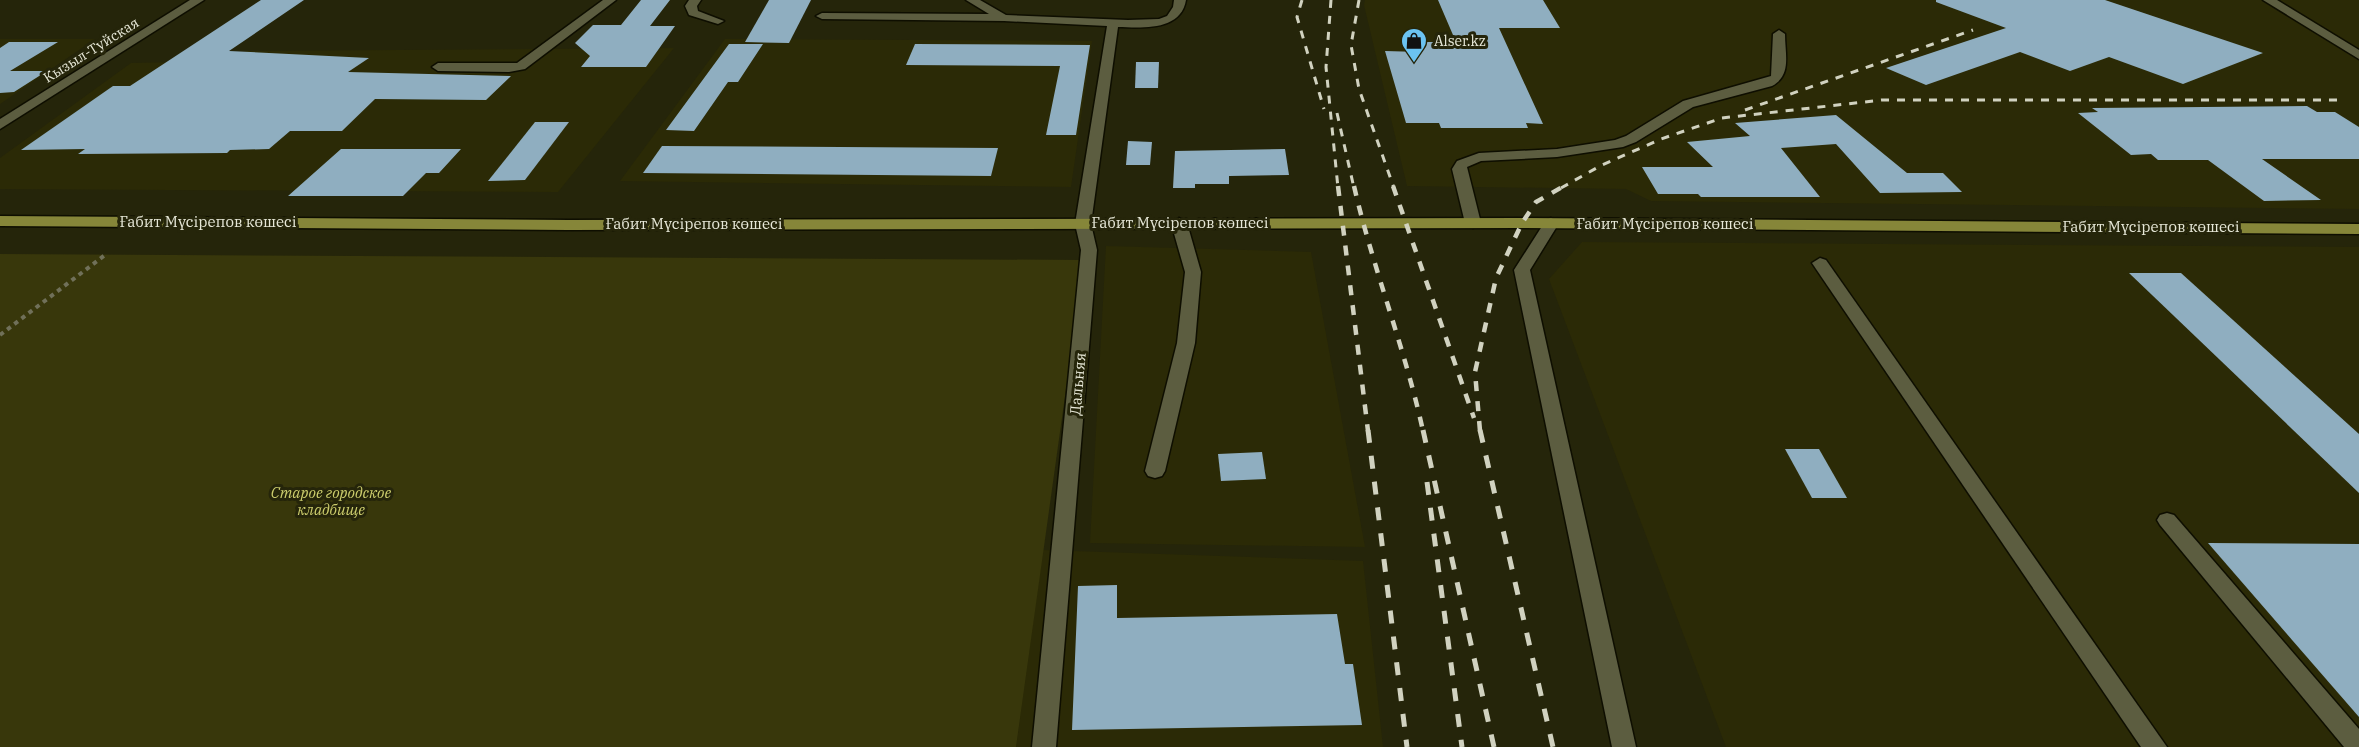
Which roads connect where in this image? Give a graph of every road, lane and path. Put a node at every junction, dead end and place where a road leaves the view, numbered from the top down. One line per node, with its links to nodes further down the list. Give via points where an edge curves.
1 (198, 0): 14 (street, Кызыл-Туйская)
2 (610, 0): 13 (street, via 521,66)
3 (695, 0): 9 (street, via 691,6 693,13)
4 (972, 0): 8 (street)
5 (1180, 0): 10 (street, via 1176,13 1161,22)
6 (2269, 0): 12 (street)
7 (822, 16): 8 (street)
8 (1004, 18): 10 (street)
9 (718, 21)
10 (1113, 24): 19 (street, Дальняя)
11 (1779, 34): 17 (street, via 1777,78 1688,104 1631,139 1577,151 1479,157 1462,164 1459,169)
12 (2359, 55)
13 (438, 67)
14 (0, 124)
15 (0, 221): 19 (main road, Ғабит Мүсірепов көшесі)
16 (1179, 223): 17 (main road, Ғабит Мүсірепов көшесі); 19 (main road, Ғабит Мүсірепов көшесі); 24 (street, via 1193,272 1186,343)
17 (1473, 223): 18 (main road, Ғабит Мүсірепов көшесі)
18 (1551, 223): 20 (main road, Ғабит Мүсірепов көшесі); 27 (street, via 1522,270)
19 (1083, 224): 26 (street, Дальняя, via 1089,250)
20 (2359, 229)
21 (105, 255): 23 (path)
22 (1820, 263): 28 (street)
23 (0, 335)
24 (1155, 471)
25 (2167, 519): 29 (street)
26 (1044, 747)
27 (1623, 747)
28 (2154, 747)
29 (2359, 747)

